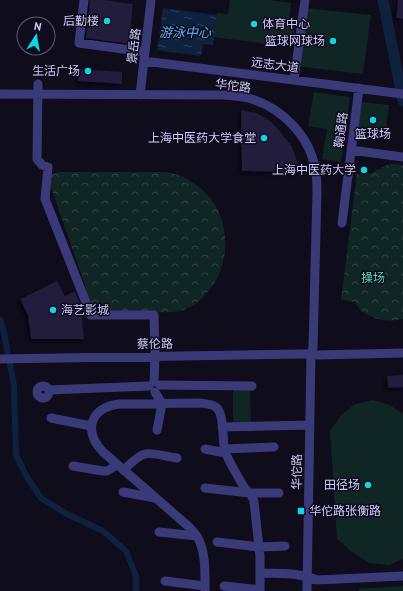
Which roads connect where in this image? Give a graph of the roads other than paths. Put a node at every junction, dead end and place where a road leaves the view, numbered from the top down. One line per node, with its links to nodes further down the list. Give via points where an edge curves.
1 (84, 0): 4 (street, 远志大道, via 79,43)
2 (151, 0): 4 (street, 景岳路)
3 (305, 0): 5 (street)
4 (145, 57): 5 (street, 远志大道); 10 (street, 景岳路)
5 (294, 80): 7 (street, 远志大道)
6 (38, 84): 11 (street)
7 (359, 88): 9 (street, 远志大道); 13 (street, 鞠通路)
8 (0, 94): 11 (street, 华佗路)
9 (403, 94)
10 (140, 95): 11 (street, 华佗路); 18 (street, 华佗路, via 224,95 249,98 280,114 300,134 315,167 317,192)
11 (38, 96): 12 (street, 华佗路); 18 (street, 华佗路, via 236,100 268,110 288,126 304,147 313,178); 19 (street, via 37,159 48,168 45,199 91,315 154,315)
12 (0, 98)
13 (351, 150): 14 (street); 15 (street, 鞠通路)
14 (403, 157)
15 (342, 223)
16 (403, 350): 18 (street, 蔡伦路)
17 (403, 353): 18 (street, 蔡伦路)
18 (311, 354): 19 (street, 蔡伦路); 26 (street, 华佗路)
19 (155, 356): 20 (street, 蔡伦路); 21 (street)
20 (0, 359)
21 (155, 386): 22 (street); 23 (street); 24 (street)
22 (252, 386)
23 (49, 390)
24 (162, 404): 27 (street, via 112,405 96,416); 28 (street, via 212,405 220,411); 29 (street)
25 (51, 418): 27 (street)
26 (310, 425): 28 (street); 47 (street, 华佗路)
27 (92, 426): 35 (street, via 91,434 98,447)
28 (222, 427): 32 (street)
29 (157, 430)
30 (274, 447): 32 (street)
31 (205, 449): 32 (street)
32 (225, 451): 38 (street)
33 (177, 458): 35 (street, via 145,454)
34 (73, 466): 35 (street, via 103,471)
35 (120, 467): 40 (street)
36 (206, 488): 38 (street)
37 (123, 492): 40 (street)
38 (250, 493): 39 (street); 45 (street, via 254,498)
39 (279, 493)
40 (157, 499): 42 (street)
41 (160, 532): 42 (street)
42 (197, 536): 51 (street, via 204,558)
43 (217, 542): 45 (street)
44 (286, 546): 45 (street)
45 (259, 547): 46 (street)
46 (261, 573): 47 (street); 52 (street)
47 (307, 576): 48 (street, via 317,580); 53 (street, 华佗路)
48 (403, 576)
49 (165, 581): 51 (street)
50 (224, 586): 52 (street)
51 (205, 588)
52 (260, 591)
53 (307, 591)

